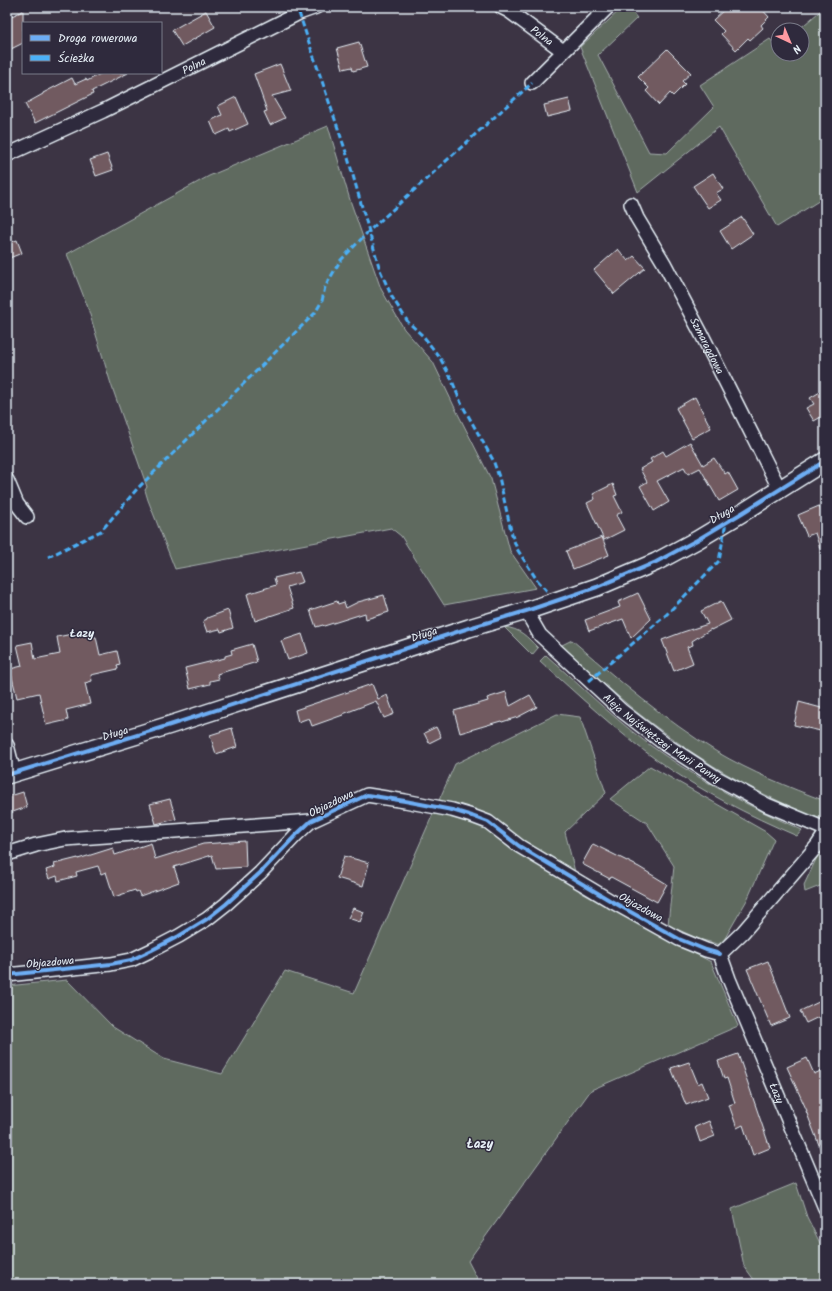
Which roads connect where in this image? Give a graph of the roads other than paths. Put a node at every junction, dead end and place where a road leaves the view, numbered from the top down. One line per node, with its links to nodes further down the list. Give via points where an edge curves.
1 (316, 7): 6 (street, Polna, via 292,16 103,111)
2 (501, 7): 4 (street, Polna)
3 (608, 7): 4 (street, Polna)
4 (563, 51): 5 (street, Polna)
5 (532, 83)
6 (7, 155)
7 (631, 204): 10 (street, Szmaragdowa, via 702,334)
8 (825, 461): 10 (street, Długa)
9 (7, 480): 11 (street, via 17,504)
10 (779, 490): 12 (street, Długa, via 656,562 597,587)
11 (27, 517)
12 (526, 611): 14 (street, Długa); 16 (street, Aleja Najświętszej Marii Panny, via 548,644 622,711 666,745 717,778 767,805)
13 (7, 744): 14 (street)
14 (10, 774)
15 (311, 821): 18 (street, Objazdowa, via 65,839); 19 (street, Objazdowa, via 367,795 405,800 472,816 488,822 519,846 679,939); 20 (street, Objazdowa, via 226,904 207,919 152,950 131,960 111,964)
16 (825, 829)
17 (825, 834): 19 (street, via 744,932)
18 (7, 854)
19 (720, 954): 21 (street, Łazy)
20 (7, 975)
21 (825, 1208)

